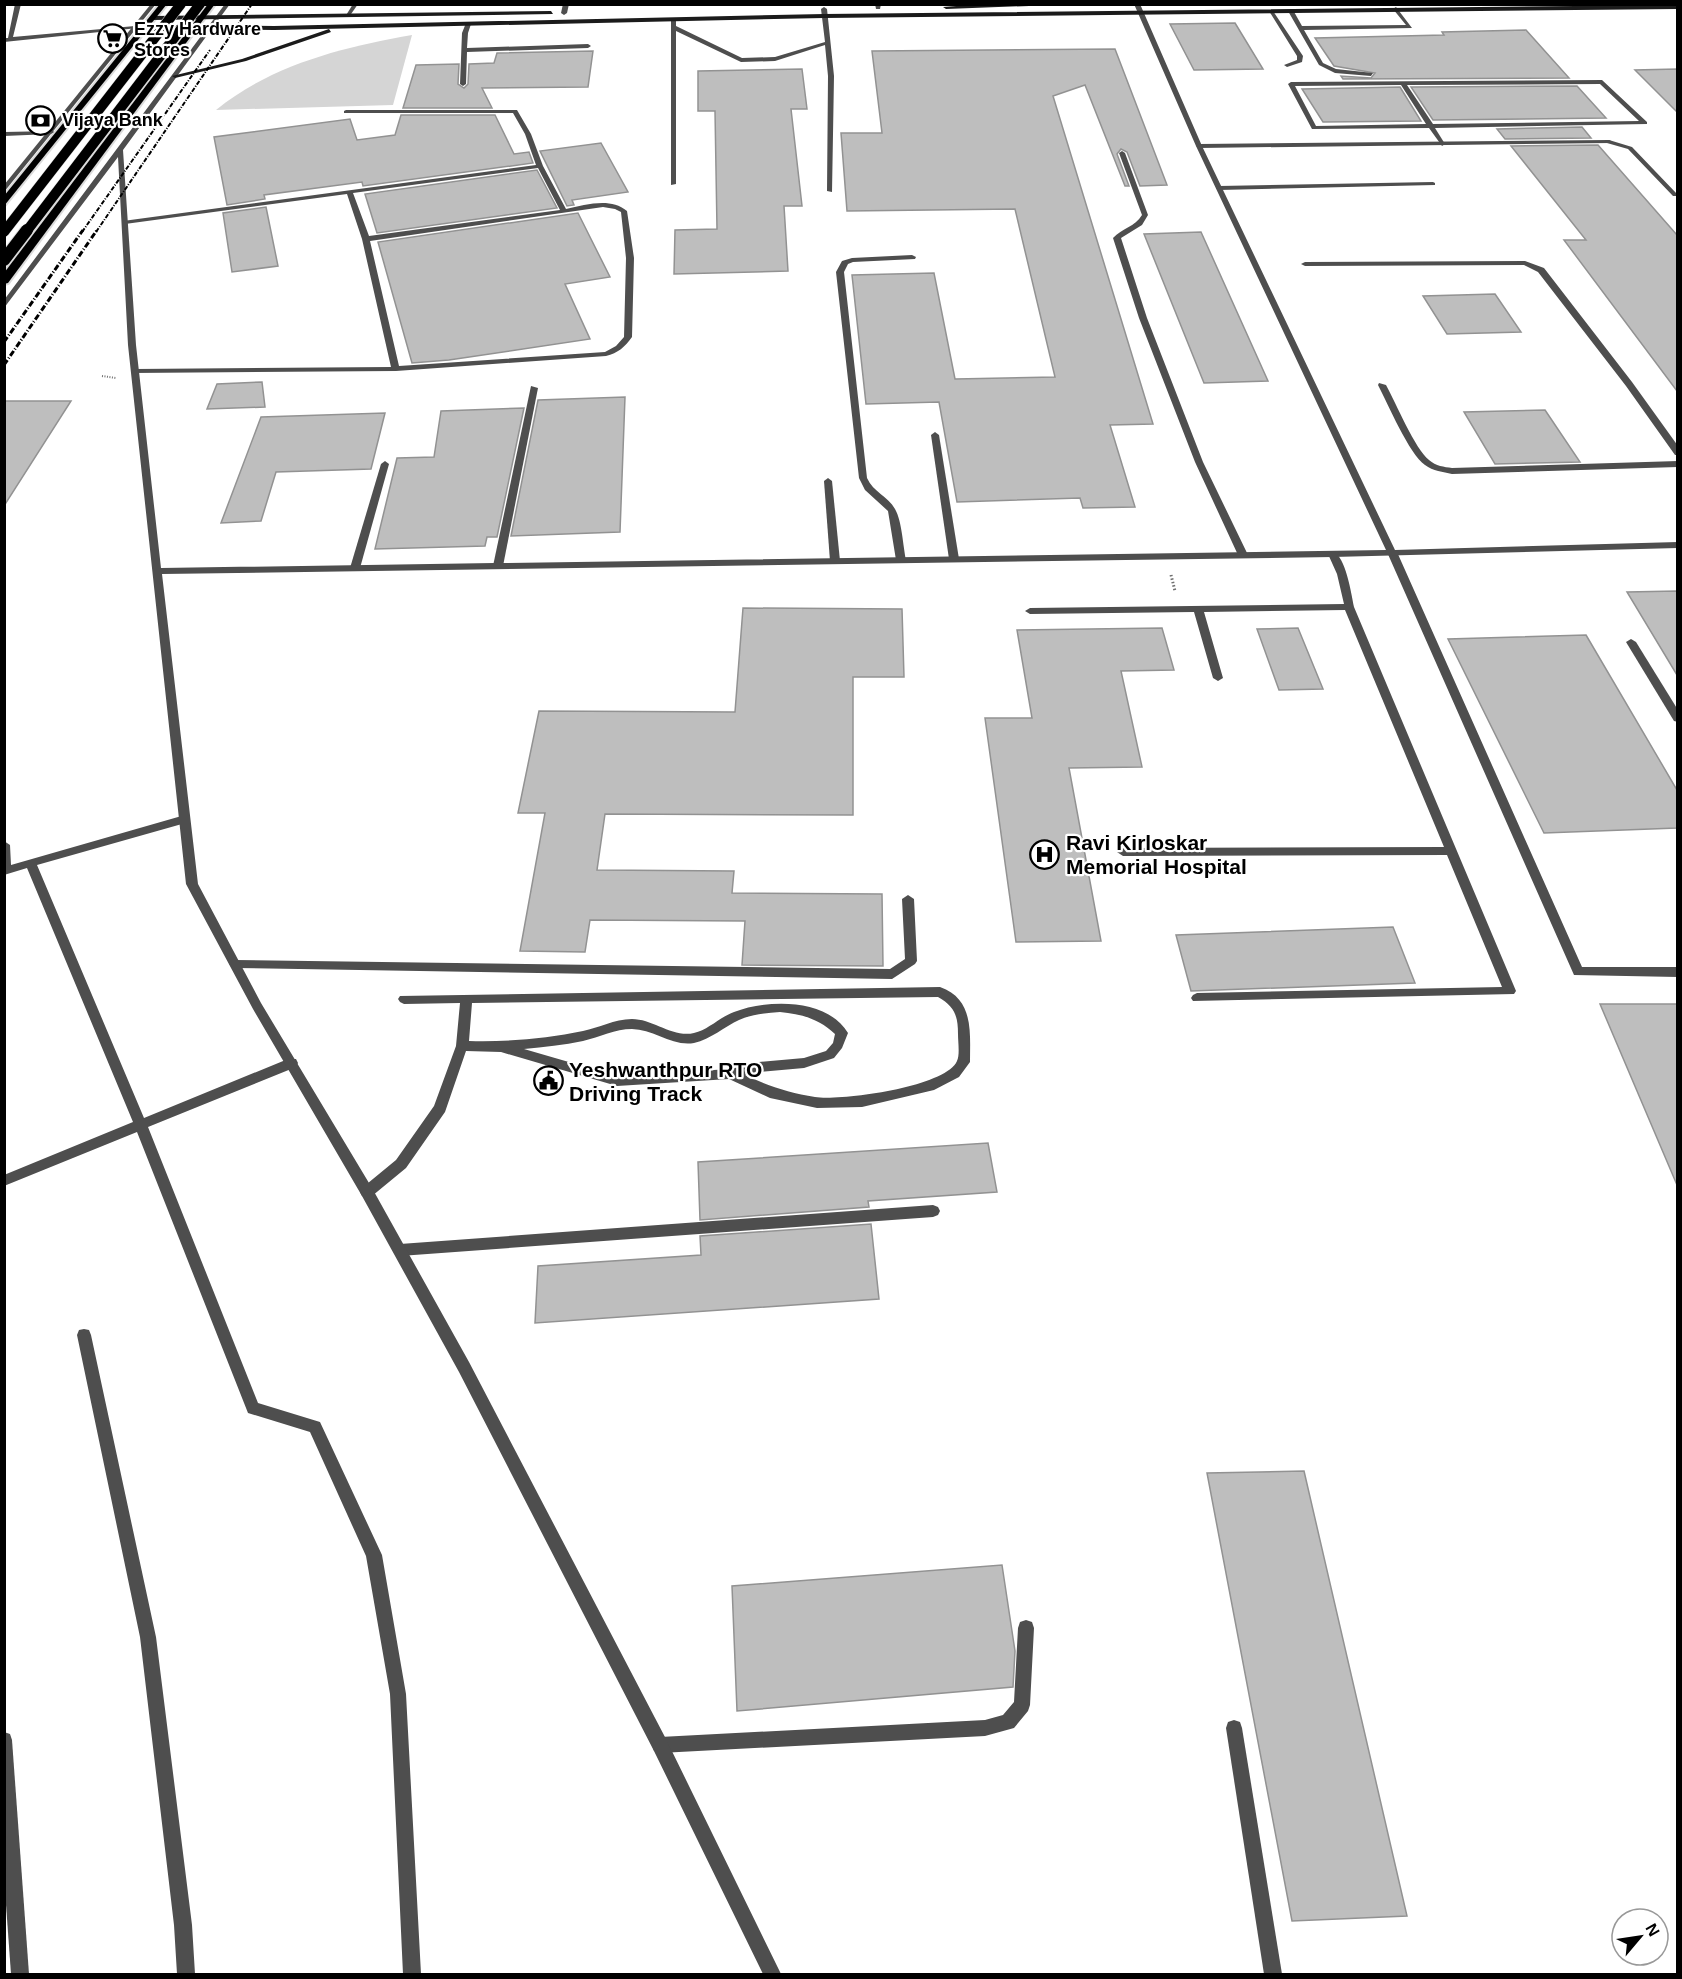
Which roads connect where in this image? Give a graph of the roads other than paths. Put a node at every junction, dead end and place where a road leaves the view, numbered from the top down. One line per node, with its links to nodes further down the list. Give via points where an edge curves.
1 (18, 4): 38 (street)
2 (154, 4): 34 (street)
3 (164, 4): 26 (highway)
4 (182, 4): 66 (highway, bridge)
5 (200, 4): 69 (highway, bridge)
6 (212, 4): 27 (highway)
7 (228, 4): 28 (street)
8 (356, 4): 25 (street)
9 (566, 4): 22 (street)
10 (1080, 4): 15 (main road)
11 (1137, 4): 24 (street)
12 (878, 6): 14 (main road); 20 (main road)
13 (1541, 6): 16 (main road); 17 (main road)
14 (926, 7)
15 (938, 7)
16 (1677, 7)
17 (1396, 9): 19 (main road); 36 (street, via 1410,27)
18 (682, 11): 20 (main road)
19 (1291, 11): 21 (main road); 36 (street)
20 (824, 12): 24 (main road); 29 (main road); 39 (street)
21 (1270, 12): 24 (main road); 42 (street, via 1299,56 1300,61)
22 (564, 13): 23 (main road); 25 (main road)
23 (576, 13)
24 (1142, 14): 52 (street)
25 (347, 16): 28 (main road); 32 (main road)
26 (153, 18): 27 (main road); 31 (highway)
27 (202, 18): 28 (main road); 35 (highway)
28 (218, 18): 37 (street)
29 (673, 19): 30 (main road); 33 (street)
30 (468, 24): 32 (main road); 41 (street)
31 (145, 27): 35 (main road); 63 (highway)
32 (340, 27): 37 (main road); 44 (main road, via 244,60)
33 (674, 27): 39 (street, via 741,60 775,59); 56 (street)
34 (135, 28): 38 (street); 49 (street)
35 (194, 28): 37 (main road); 71 (highway)
36 (1300, 28): 43 (street, via 1321,64 1335,71)
37 (210, 29): 44 (street)
38 (7, 40)
39 (826, 43): 61 (street, via 831,76)
40 (588, 46): 41 (street)
41 (466, 50): 46 (street)
42 (1287, 65)
43 (1371, 74)
44 (175, 76): 53 (street)
45 (1403, 83): 48 (street); 48 (street, via 1291,84 1314,128); 48 (street, via 1602,82 1645,123)
46 (463, 84)
47 (346, 112): 55 (street, via 515,111)
48 (1431, 127): 51 (street)
49 (51, 132): 50 (street); 59 (street)
50 (4, 134)
51 (1442, 144): 52 (street); 62 (street, via 1609,142 1630,148)
52 (1199, 146): 58 (street)
53 (121, 152): 65 (street); 72 (street)
54 (1122, 153): 85 (street, via 1145,215 1140,225 1117,238 1143,318 1199,462)
55 (540, 166): 60 (street); 64 (street)
56 (673, 184)
57 (1433, 184): 58 (street)
58 (1218, 188): 83 (street)
59 (4, 190)
60 (349, 191): 65 (street); 67 (street)
61 (830, 191)
62 (1675, 195)
63 (4, 203)
64 (564, 211): 67 (street); 73 (street, via 599,206 619,206 624,211 630,258 628,337 619,350)
65 (125, 222): 74 (street)
66 (4, 232)
67 (366, 239): 73 (street)
68 (912, 257): 87 (street, via 852,260 844,263 840,272 863,478 865,487 892,511)
69 (4, 260)
70 (1305, 264): 78 (street, via 1525,263 1541,270)
71 (4, 281)
72 (4, 306)
73 (396, 369): 74 (street)
74 (135, 371): 91 (street)
75 (1382, 385): 80 (street, via 1418,453 1424,462 1437,469)
76 (534, 388): 89 (street)
77 (935, 435): 86 (street)
78 (1677, 453)
79 (385, 464): 90 (street)
80 (1677, 464)
81 (828, 481): 88 (street)
82 (1677, 545): 83 (street)
83 (1392, 552): 84 (street); 106 (street, via 1578,972)
84 (1333, 554): 85 (street); 92 (street)
85 (1242, 555): 86 (street)
86 (954, 559): 87 (street)
87 (901, 560): 88 (street)
88 (835, 561): 89 (street)
89 (498, 566): 90 (street)
90 (355, 568): 91 (street)
91 (159, 571): 98 (street)
92 (1349, 607): 93 (street); 100 (street)
93 (1198, 609): 94 (street); 96 (street)
94 (1030, 611)
95 (1631, 642): 97 (street)
96 (1218, 678)
97 (1677, 719)
98 (185, 819): 102 (street); 105 (street, via 192,884)
99 (4, 845): 103 (street)
100 (1451, 851): 101 (street); 108 (street, via 1510,991)
101 (1123, 852)
102 (31, 864): 103 (street); 114 (street)
103 (5, 871)
104 (908, 899): 105 (street, via 911,961 892,974)
105 (235, 964): 112 (street)
106 (1677, 972)
107 (466, 998): 109 (street); 110 (street); 113 (street, via 940,992 955,1001 963,1021 964,1062 955,1073 934,1085 862,1102 817,1103 770,1093)
108 (1197, 998)
109 (404, 999)
110 (462, 1046): 111 (street); 116 (street, via 440,1108 401,1164)
111 (501, 1047): 113 (street, via 617,1081); 113 (street, via 586,1035 634,1023 694,1038 741,1015 765,1009 803,1009 831,1021 842,1032 830,1055 804,1063)
112 (292, 1063): 114 (street); 116 (street)
113 (730, 1074)
114 (141, 1125): 115 (street); 127 (street, via 253,1408 315,1427 374,1555 398,1694)
115 (4, 1181)
116 (367, 1192): 118 (street)
117 (933, 1211): 118 (street)
118 (400, 1250): 123 (street)
119 (84, 1335): 126 (street, via 148,1637)
120 (1026, 1628): 123 (street, via 1022,1705 1008,1722 985,1728)
121 (1234, 1728): 129 (street)
122 (4, 1740): 124 (street)
123 (660, 1745): 128 (street)
124 (9, 1885): 125 (street)
125 (20, 1974)
126 (186, 1974)
127 (412, 1974)
128 (772, 1974)
129 (1273, 1974)

